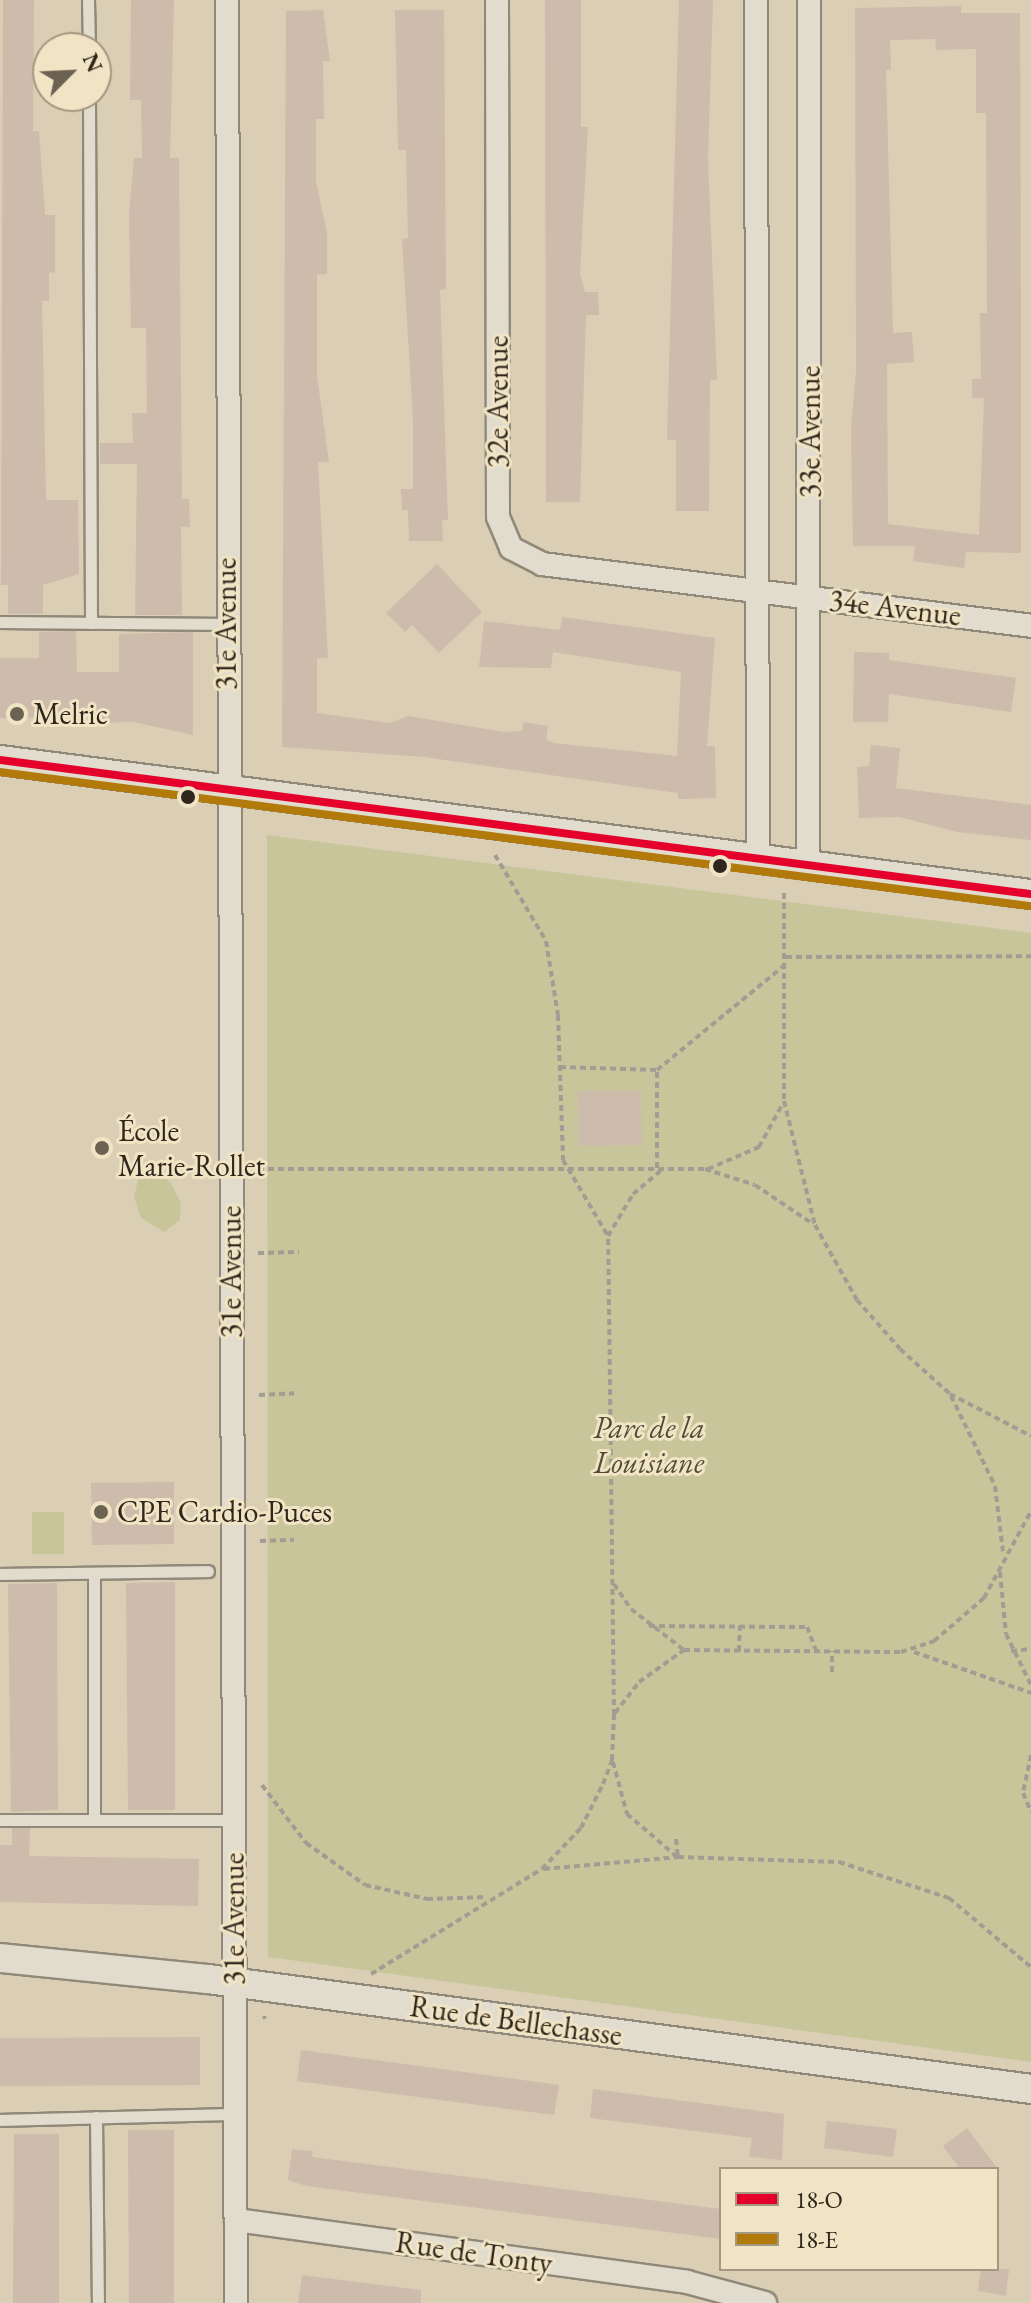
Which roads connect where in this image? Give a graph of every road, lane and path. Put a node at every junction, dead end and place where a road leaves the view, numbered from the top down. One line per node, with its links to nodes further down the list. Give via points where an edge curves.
1 (88, 0): 6 (lane)
2 (227, 0): 12 (street, 31e Avenue)
3 (497, 0): 8 (street, 32e Avenue, via 498,517 511,548 542,564)
4 (756, 0): 8 (street, 33e Avenue)
5 (809, 0): 9 (street, 33e Avenue)
6 (89, 32)
7 (89, 112): 11 (lane)
8 (759, 588): 9 (street, 34e Avenue); 17 (street, 33e Avenue)
9 (810, 597): 13 (street, 34e Avenue); 18 (street, 33e Avenue)
10 (0, 622): 11 (lane)
11 (91, 623): 12 (lane)
12 (226, 624): 15 (street, 31e Avenue)
13 (1031, 626)
14 (0, 760): 15 (street)
15 (228, 788): 17 (street); 68 (street, 31e Avenue)
16 (495, 855): 24 (path, via 546,941)
17 (758, 857): 18 (street)
18 (808, 864): 20 (street)
19 (784, 893): 22 (path)
20 (1031, 894)
21 (1031, 956): 22 (path)
22 (786, 957): 23 (path)
23 (785, 965): 25 (path); 26 (path)
24 (560, 1067): 25 (path); 27 (path)
25 (657, 1070): 28 (path)
26 (784, 1101): 31 (path, via 759,1147); 32 (path)
27 (566, 1168): 28 (path); 30 (path); 33 (path)
28 (657, 1168): 29 (path)
29 (664, 1168): 31 (path); 33 (path, via 633,1194)
30 (258, 1169)
31 (705, 1169): 32 (path, via 771,1193)
32 (815, 1225): 37 (path, via 871,1317)
33 (608, 1236): 48 (path)
34 (299, 1252): 35 (path)
35 (258, 1253)
36 (294, 1393): 38 (path)
37 (950, 1394): 39 (path); 43 (path, via 995,1486)
38 (259, 1395)
39 (1031, 1436)
40 (1031, 1511): 43 (path)
41 (294, 1540): 42 (path)
42 (260, 1541)
43 (1003, 1555): 44 (path)
44 (1000, 1570): 56 (path, via 972,1613); 57 (path)
45 (208, 1571): 46 (lane)
46 (94, 1573): 47 (lane); 67 (lane)
47 (0, 1574)
48 (613, 1583): 49 (path); 61 (path)
49 (649, 1626): 50 (path); 52 (path)
50 (740, 1626): 53 (path); 54 (path, via 807,1627)
51 (1031, 1649): 57 (path)
52 (684, 1650): 53 (path); 61 (path, via 639,1682)
53 (739, 1651): 54 (path)
54 (816, 1651): 55 (path)
55 (832, 1651): 56 (path); 58 (path)
56 (912, 1651): 60 (path)
57 (1011, 1651): 59 (path)
58 (832, 1672)
59 (1031, 1685)
60 (1031, 1693)
61 (614, 1715): 63 (path)
62 (1031, 1755): 65 (path, via 1023,1793)
63 (612, 1760): 70 (path, via 627,1814); 71 (path, via 581,1828)
64 (262, 1785): 72 (path, via 306,1843 365,1885 427,1899)
65 (1031, 1812)
66 (0, 1820): 67 (lane)
67 (94, 1820): 68 (lane)
68 (234, 1820): 76 (street, 31e Avenue)
69 (676, 1839): 70 (path)
70 (678, 1857): 71 (path); 74 (path, via 813,1858 885,1872 969,1911)
71 (542, 1869): 72 (path)
72 (491, 1897): 75 (path)
73 (0, 1958): 76 (street, Rue de Bellechasse)
74 (1031, 1967)
75 (363, 1980)
76 (235, 1982): 77 (street, Rue de Bellechasse); 78 (street, 31e Avenue)
77 (1031, 2089)
78 (234, 2114): 79 (lane); 81 (street, 31e Avenue)
79 (96, 2117): 80 (lane); 83 (lane)
80 (0, 2120)
81 (236, 2220): 82 (street, Rue de Tonty); 84 (street, 31e Avenue)
82 (710, 2295): 85 (street, Rue de Tonty)
83 (98, 2303)
84 (236, 2303)
85 (765, 2303)

